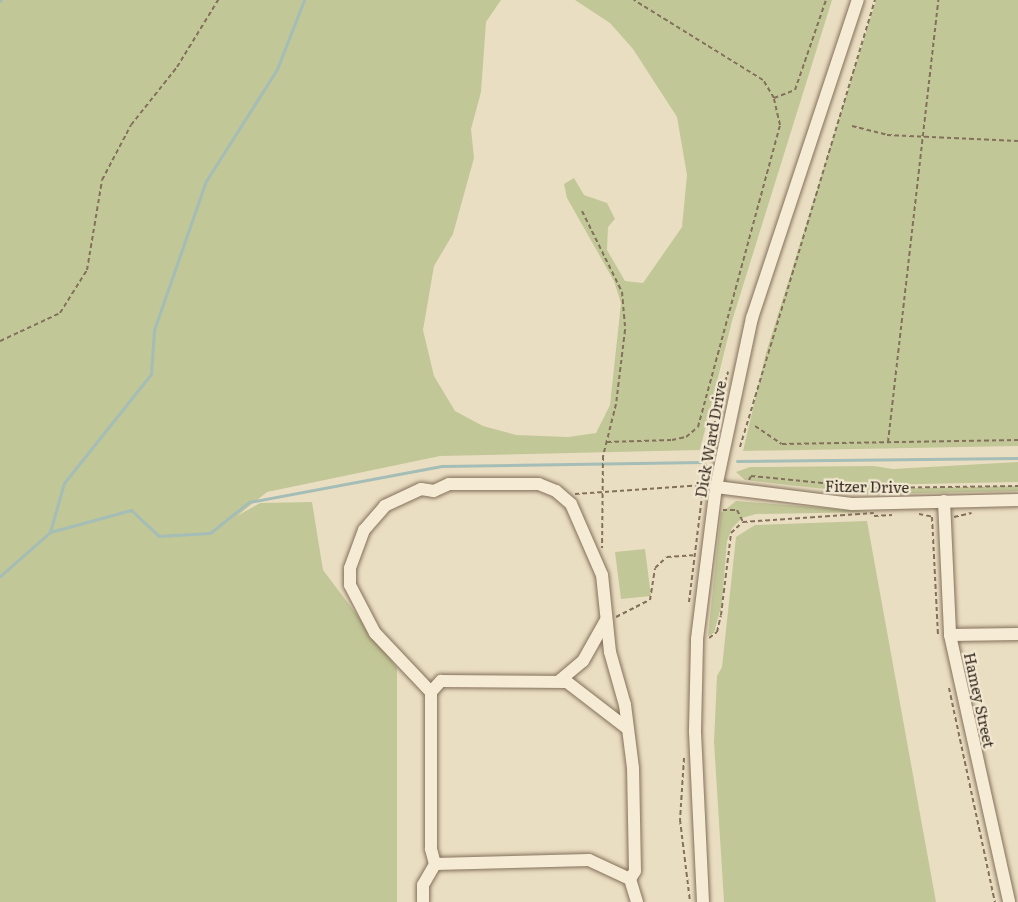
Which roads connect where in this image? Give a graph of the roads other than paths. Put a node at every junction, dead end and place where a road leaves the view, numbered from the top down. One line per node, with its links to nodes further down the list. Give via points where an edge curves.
1 (858, 0): 2 (street, Dick Ward Drive, via 752,318)
2 (716, 487): 4 (street, Fitzer Drive, via 785,498 873,503); 15 (street, Dick Ward Drive, via 698,638 695,730)
3 (1018, 500): 4 (street, Fitzer Drive)
4 (944, 501): 6 (street, Hamey Street)
5 (605, 621): 8 (street, via 583,661); 9 (street, via 602,575 589,539 564,498 539,484 448,484 434,491 421,489 385,506 364,530 350,568 350,585 375,633); 10 (street)
6 (950, 634): 7 (street); 16 (street, Hamey Street)
7 (1018, 634)
8 (559, 681): 9 (street, via 441,681); 10 (street, via 573,684)
9 (431, 693): 11 (street, via 431,849)
10 (628, 729): 12 (street, via 633,768 635,871)
11 (435, 864): 12 (street, via 589,860); 13 (street, via 423,885)
12 (630, 879): 14 (street)
13 (423, 902)
14 (637, 902)
15 (703, 902)
16 (1009, 902)

